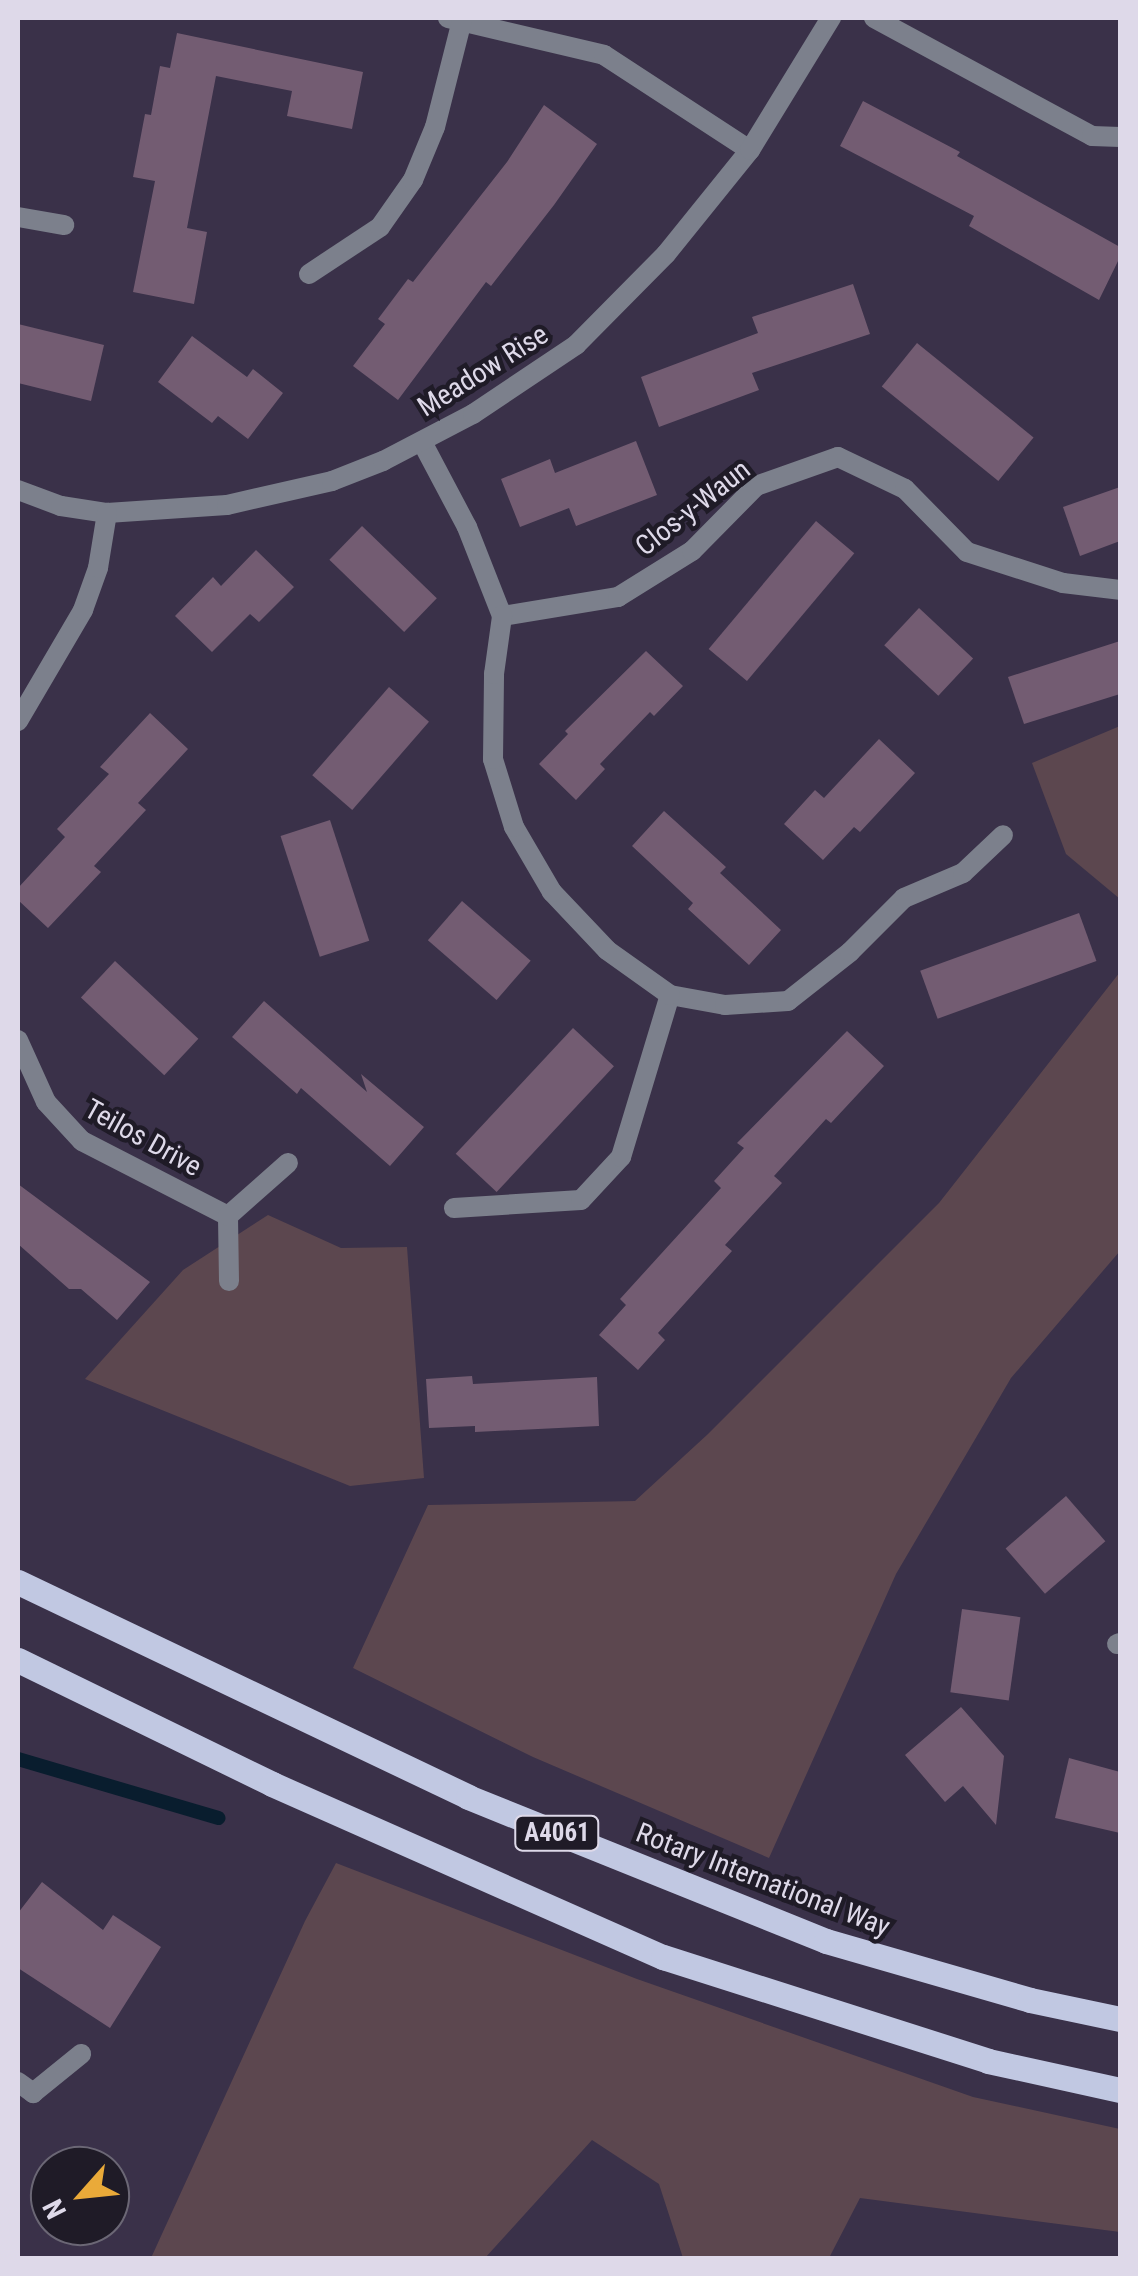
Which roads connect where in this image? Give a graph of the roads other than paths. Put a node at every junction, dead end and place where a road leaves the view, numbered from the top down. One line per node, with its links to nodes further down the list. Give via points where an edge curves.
1 (831, 18): 5 (street, Meadow Rise)
2 (874, 18): 4 (street, via 1092,136)
3 (455, 19): 5 (street, via 604,55); 8 (street, via 436,127 413,180 380,226)
4 (1120, 137)
5 (750, 150): 9 (street, Meadow Rise, via 666,254 576,344)
6 (18, 217): 7 (street)
7 (64, 225)
8 (309, 274)
9 (422, 442): 11 (street, Meadow Rise, via 282,494); 13 (street)
10 (18, 490): 11 (street, Meadow Rise)
11 (107, 514): 14 (street, via 84,610)
12 (1120, 590): 13 (street, Clos-y-Waun, via 1062,583 967,552 906,489 838,456 756,486 692,551 618,597)
13 (502, 616): 16 (street, via 493,760 514,827 552,892 606,950)
14 (18, 721)
15 (1004, 835): 16 (street, via 963,873 904,898 788,1001 725,1005)
16 (670, 994): 19 (street, via 621,1157 581,1200)
17 (18, 1040): 20 (street, Teilos Drive, via 46,1102 82,1142)
18 (288, 1162): 20 (street)
19 (454, 1208)
20 (228, 1216): 21 (street)
21 (229, 1282)
22 (18, 1582): 24 (main road, Rotary International Way / A4061, via 468,1797 826,1941)
23 (18, 1660): 27 (main road, A4061, via 272,1784 663,1957 988,2061)
24 (1120, 2020)
25 (81, 2054): 26 (street, via 33,2093)
26 (18, 2082)
27 (1120, 2090)

